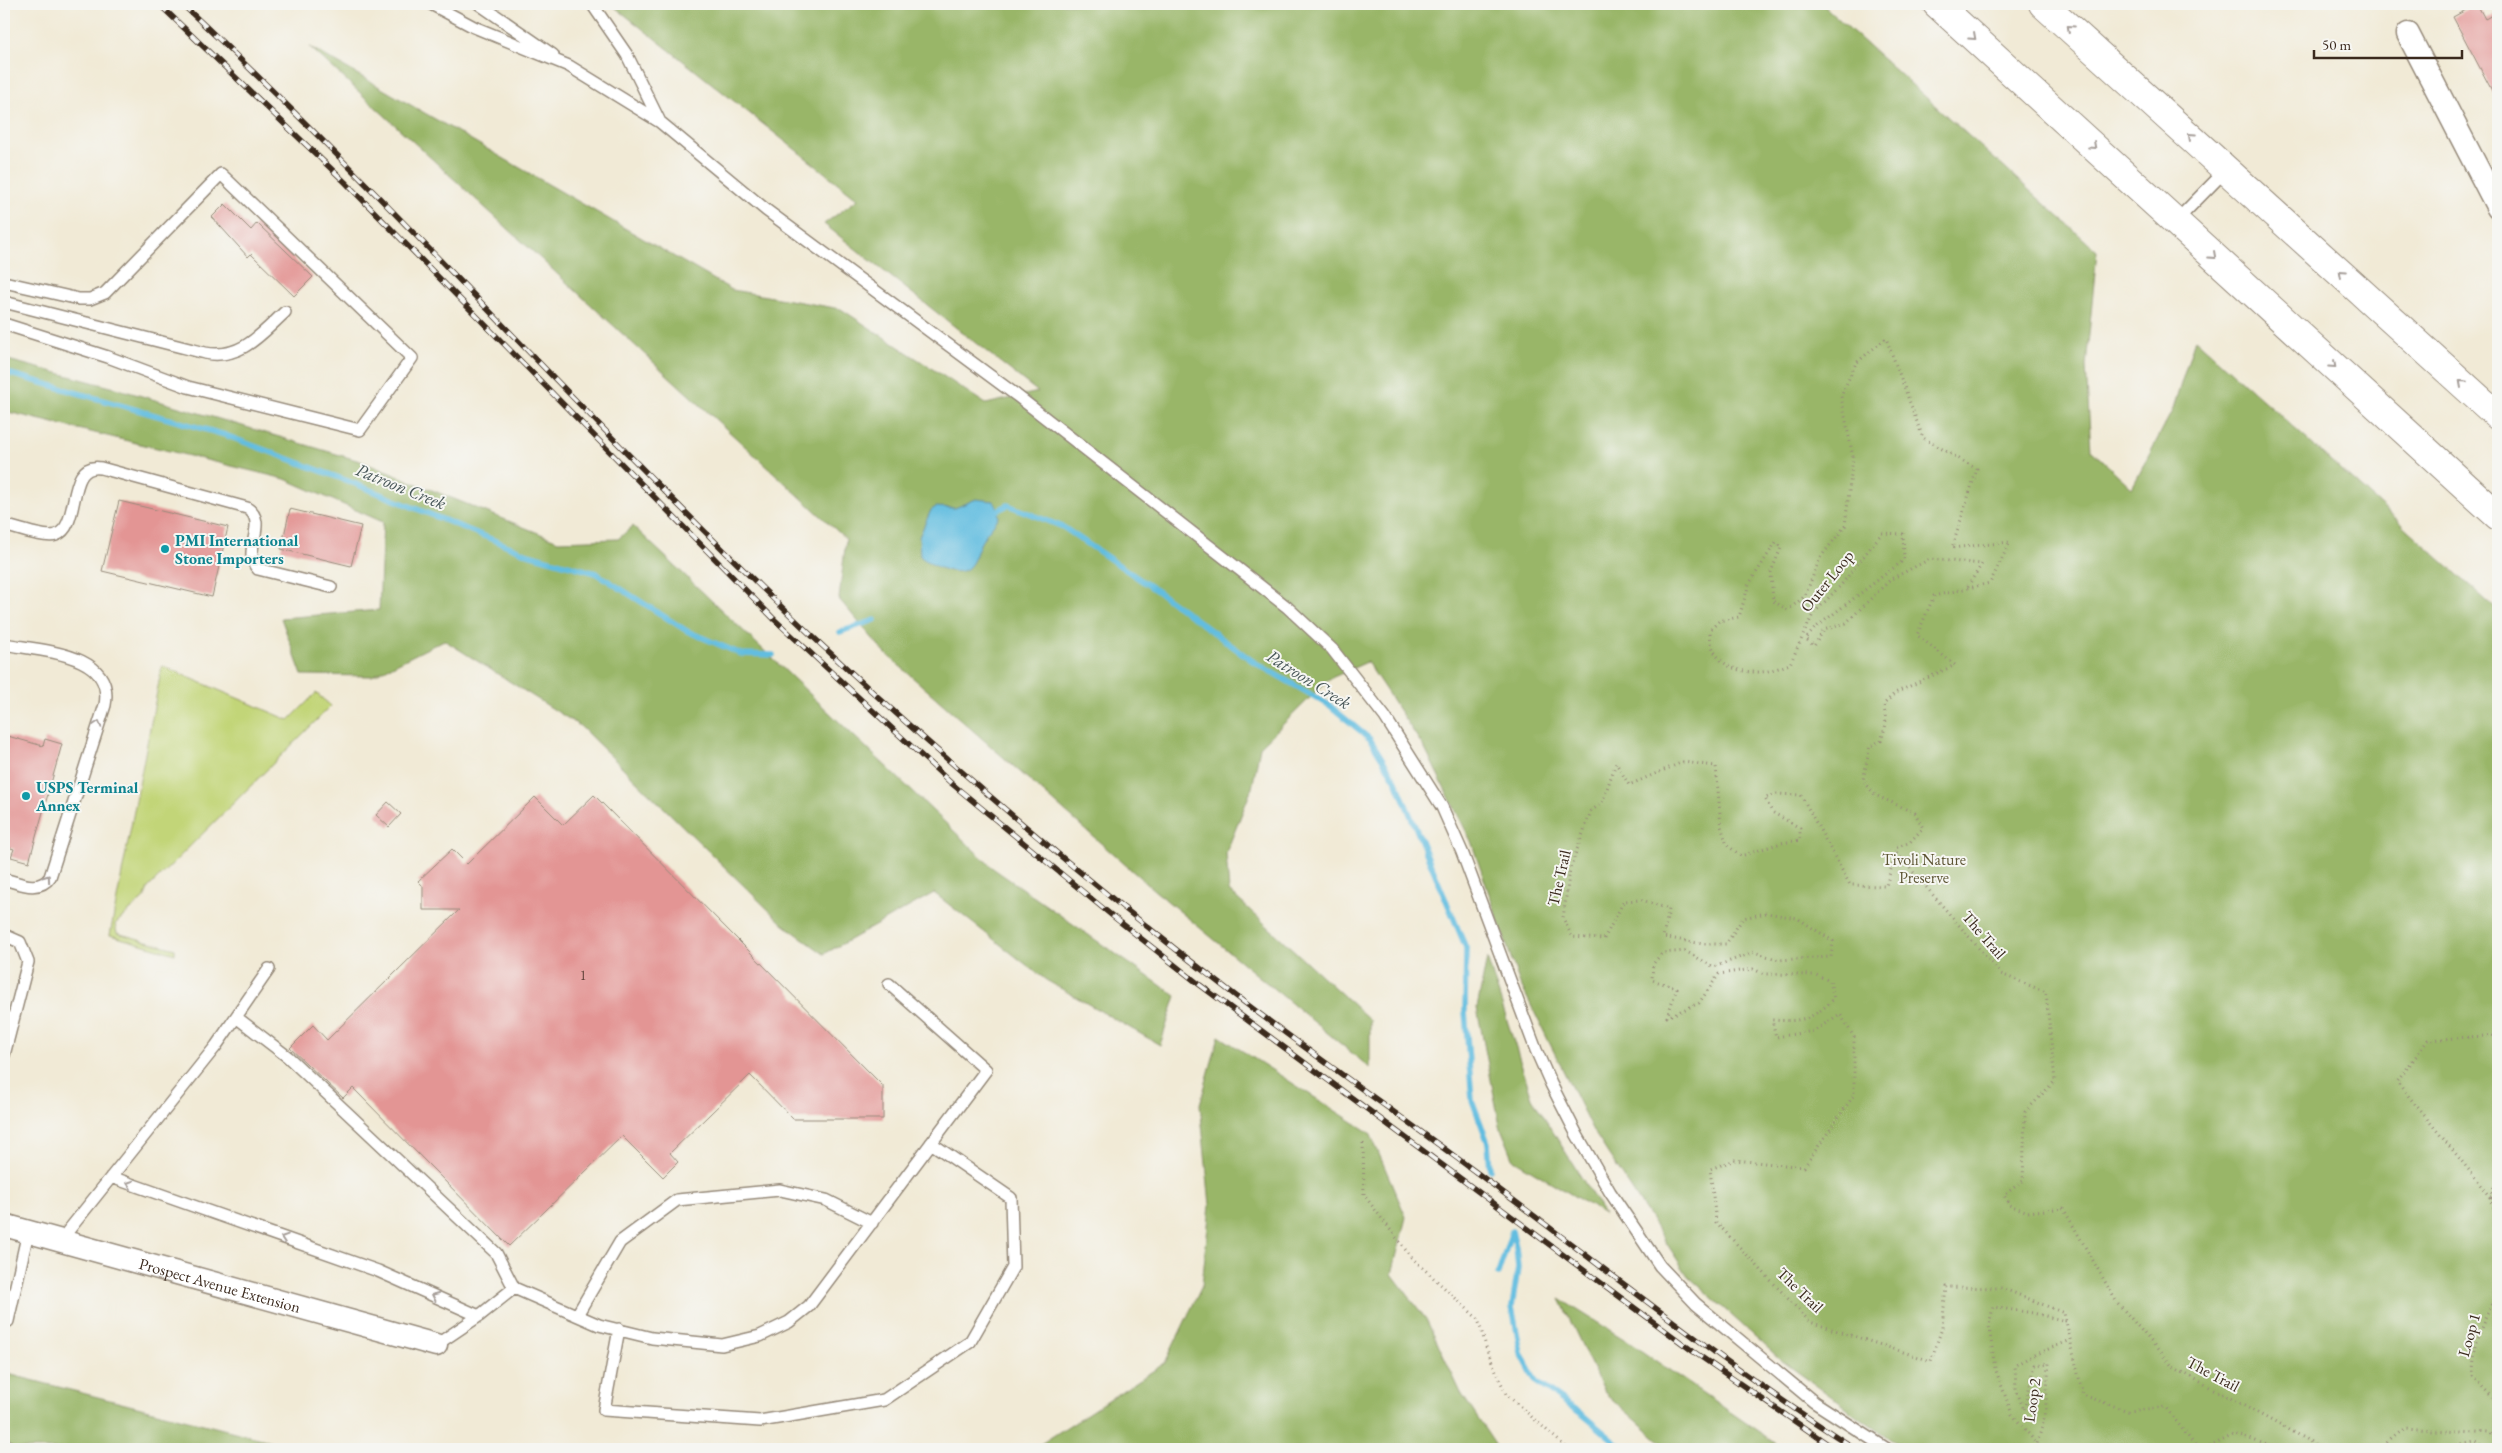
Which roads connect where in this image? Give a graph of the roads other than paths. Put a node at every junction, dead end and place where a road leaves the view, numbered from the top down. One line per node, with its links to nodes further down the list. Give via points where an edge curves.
1 (431, 4): 7 (lane, via 474,27)
2 (479, 4): 7 (lane)
3 (592, 4): 8 (lane, via 627,55)
4 (1937, 4): 11 (highway, one-way to 11)
5 (2043, 4): 9 (highway, one-way to 5)
6 (2408, 34): 10 (street)
7 (569, 66): 8 (lane)
8 (660, 122): 41 (lane, via 766,210 1016,395 1240,570 1287,607 1332,649 1385,717 1442,807 1551,1084 1610,1192 1660,1266 1696,1304 1814,1402)
9 (2227, 168): 11 (lane); 16 (highway, one-way to 9)
10 (2498, 208)
11 (2175, 222): 17 (highway, one-way to 17)
12 (4, 282): 15 (lane, via 79,299 105,293 221,174 412,358 360,430 188,387)
13 (4, 302): 14 (lane, via 212,355 242,350)
14 (285, 312)
15 (4, 324)
16 (2498, 416)
17 (2498, 516)
18 (4, 525): 19 (lane, via 50,536 60,533 66,526 82,474 91,468 101,468 247,508 257,521 251,554 258,569)
19 (331, 587)
20 (4, 644): 21 (lane, one-way to 20, via 36,886 44,884 50,877 105,705 106,692 100,674 84,661)
21 (4, 879)
22 (4, 935): 26 (lane, via 20,942 28,962)
23 (269, 969): 25 (lane)
24 (889, 984): 27 (lane, via 986,1070)
25 (236, 1016): 28 (lane, via 216,1046); 33 (lane, via 288,1057 496,1253)
26 (4, 1055)
27 (931, 1144): 29 (lane); 37 (lane, via 1011,1198 1013,1267 970,1342 884,1400 760,1421 604,1410)
28 (111, 1177): 32 (lane); 35 (lane, one-way to 28, via 378,1271)
29 (872, 1223): 34 (lane, via 826,1200 780,1190 677,1200 620,1242); 37 (lane, via 809,1306 789,1322 760,1336 722,1346 652,1338)
30 (4, 1225): 31 (street, Prospect Avenue Extension)
31 (28, 1232): 32 (street, Prospect Avenue Extension); 36 (lane, via 8,1321)
32 (60, 1241): 38 (street, Prospect Avenue Extension)
33 (514, 1288): 34 (lane); 35 (lane)
34 (578, 1315): 37 (lane)
35 (480, 1316): 38 (lane)
36 (4, 1321)
37 (619, 1329)
38 (436, 1345)
39 (4, 1444): 40 (lane)
40 (11, 1449)
41 (1887, 1449)

